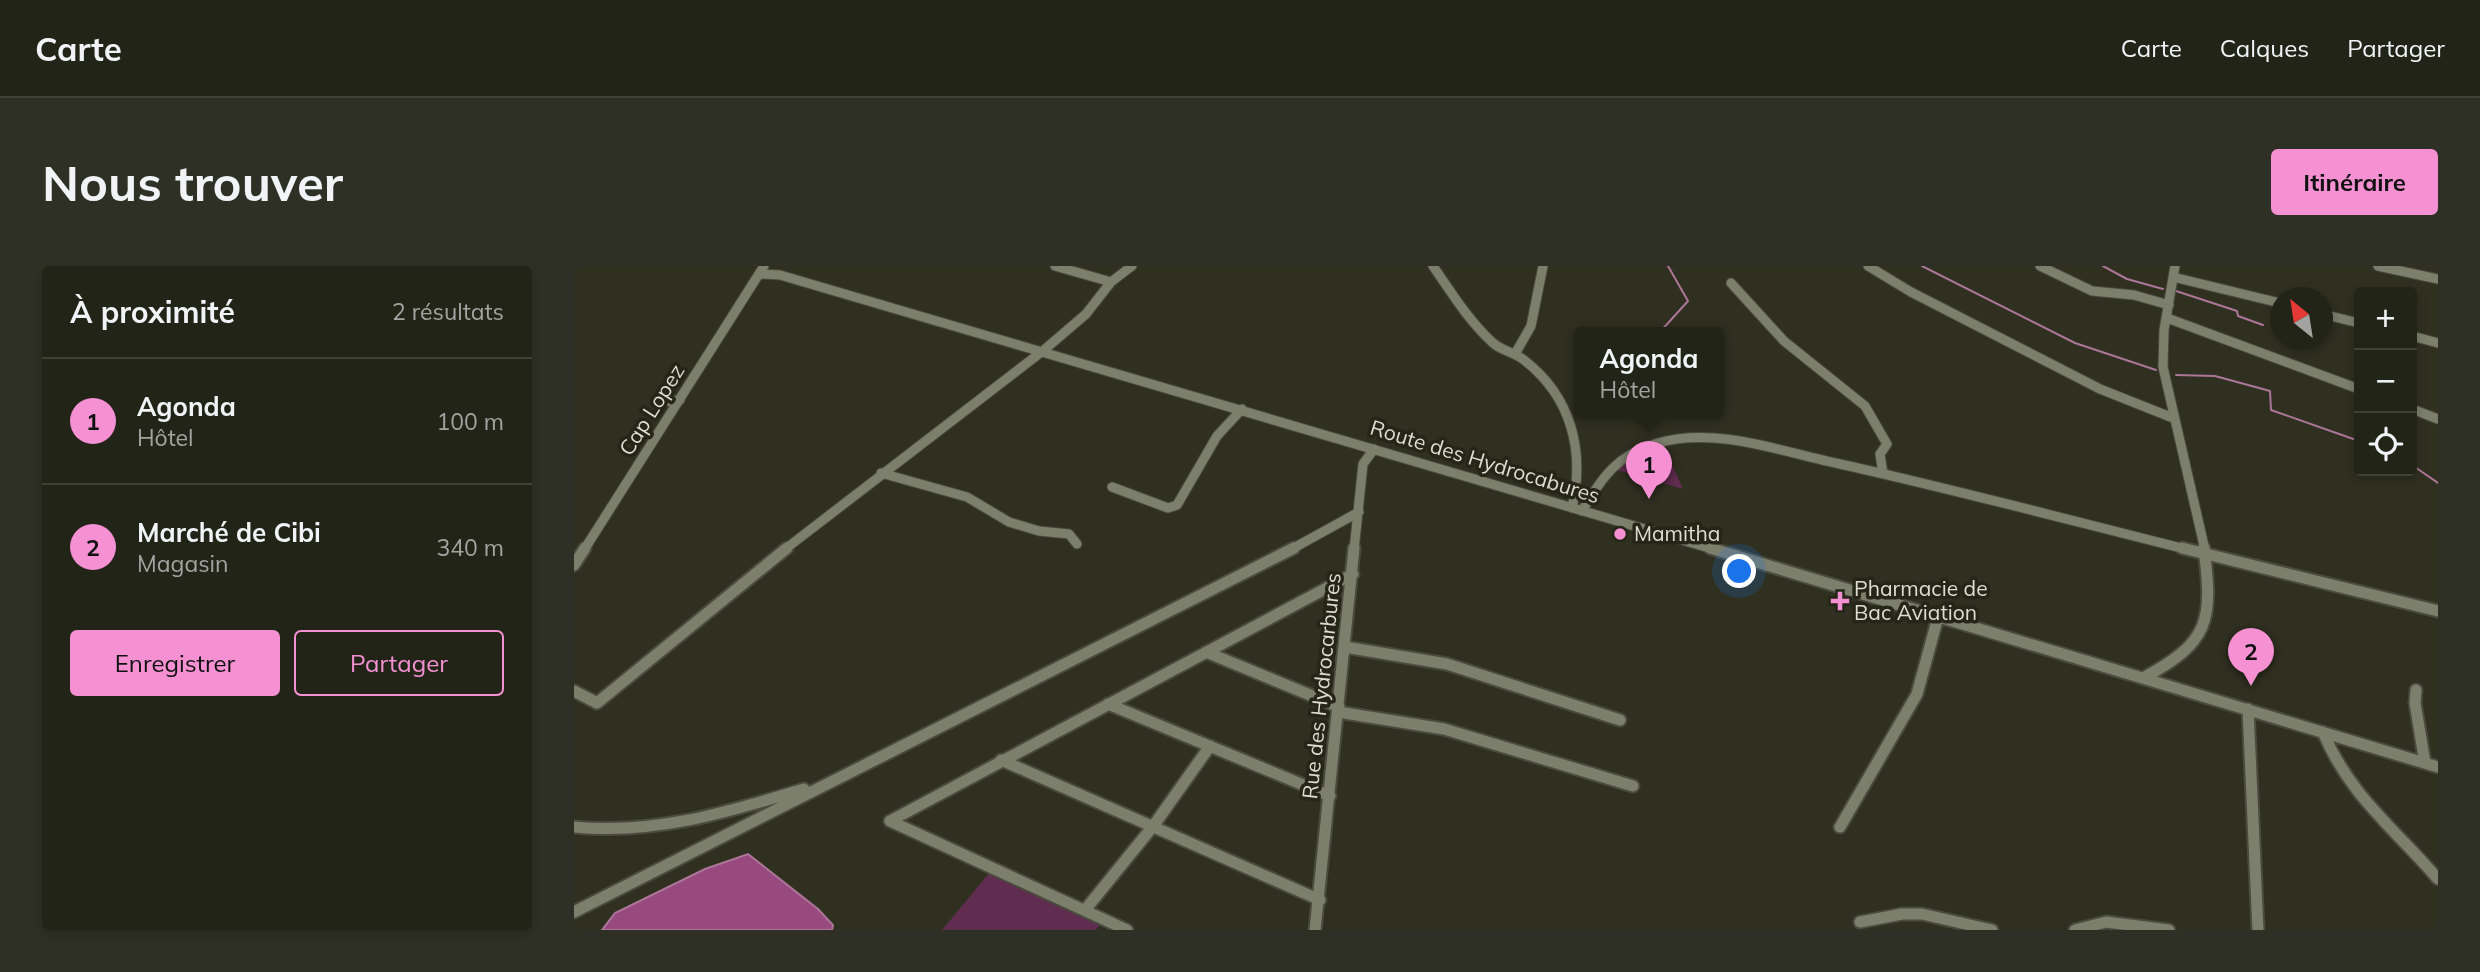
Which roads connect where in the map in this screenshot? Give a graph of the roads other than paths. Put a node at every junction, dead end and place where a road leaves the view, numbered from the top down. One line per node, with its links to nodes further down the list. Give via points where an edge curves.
1 (1055, 266): 11 (street)
2 (1132, 266): 11 (street)
3 (1433, 266): 21 (street, via 1495,345)
4 (1543, 266): 21 (street, via 1527,334)
5 (1868, 266): 27 (street, via 2107,393)
6 (2040, 266): 14 (street, via 2092,292 2134,295)
7 (2378, 266): 10 (street)
8 (762, 270): 20 (street, Route des Hydrocabures); 23 (street, Cap Lopez)
9 (2174, 271): 13 (street); 14 (street)
10 (2438, 279)
11 (1111, 282): 20 (street, via 1086,314)
12 (1731, 283): 31 (street, via 1784,341 1865,406 1887,444 1880,454)
13 (2270, 300)
14 (2169, 304): 16 (street)
15 (2333, 317): 17 (street)
16 (2167, 318): 22 (street); 27 (street, via 2163,364)
17 (2354, 322)
18 (2417, 338): 19 (street)
19 (2438, 343)
20 (1044, 350): 25 (street, Route des Hydrocabures); 30 (street)
21 (1515, 354): 33 (street, via 1573,422)
22 (2354, 386)
23 (680, 400): 24 (street); 37 (street, Cap Lopez)
24 (662, 402)
25 (1242, 409): 29 (street, Route des Hydrocabures); 32 (street, via 1217,436 1177,505 1168,508)
26 (2417, 411): 28 (street)
27 (2173, 418): 36 (street, via 2195,492)
28 (2438, 419)
29 (1374, 449): 33 (street, Route des Hydrocabures); 34 (street, Rue des Hydrocarbures, via 1363,464)
30 (881, 473): 35 (street, via 967,497 1009,522 1069,534); 45 (street, via 597,704)
31 (1883, 474): 33 (street, via 1721,438 1693,437 1634,451 1604,475); 36 (street)
32 (1112, 487)
33 (1577, 510): 40 (street, Route des Hydrocabures)
34 (1359, 512): 38 (street, Rue des Hydrocarbures); 55 (street, via 1231,581)
35 (1077, 544)
36 (2205, 556): 39 (street); 43 (street, via 2207,615 2198,637 2179,659)
37 (574, 565)
38 (1353, 574): 41 (street, Rue des Hydrocarbures); 42 (street)
39 (2438, 611)
40 (1938, 617): 43 (street, Route des Hydrocabures); 60 (street, via 1917,694)
41 (1345, 647): 48 (street, Rue des Hydrocarbures); 49 (street, via 1447,664)
42 (1206, 652): 46 (street); 48 (street)
43 (2143, 678): 47 (street, Route des Hydrocabures)
44 (2416, 690): 53 (street)
45 (574, 691)
46 (1108, 705): 51 (street); 52 (street)
47 (2248, 709): 50 (street, Route des Hydrocabures); 71 (street)
48 (1338, 710): 56 (street, via 1444,729); 57 (street, Rue des Hydrocarbures)
49 (1619, 720)
50 (2323, 732): 53 (street, Route des Hydrocabures); 61 (street, via 2342,774 2366,806)
51 (1210, 746): 57 (street); 58 (street)
52 (1001, 761): 58 (street); 63 (street, via 890,821)
53 (2425, 763): 54 (street, Route des Hydrocabures)
54 (2438, 767)
55 (824, 783): 59 (street, via 712,816 637,830 603,832); 64 (street)
56 (1633, 786)
57 (1330, 796): 62 (street, Rue des Hydrocarbures)
58 (1154, 825): 62 (street); 63 (street)
59 (574, 827)
60 (1840, 827)
61 (2438, 879)
62 (1320, 900): 67 (street, Rue des Hydrocarbures)
63 (1085, 910): 66 (street)
64 (574, 912)
65 (1860, 922): 68 (street, via 1922,914)
66 (1127, 930)
67 (1315, 930)
68 (1992, 930)
69 (2075, 930): 70 (street, via 2106,922)
70 (2169, 930)
71 (2258, 930)

